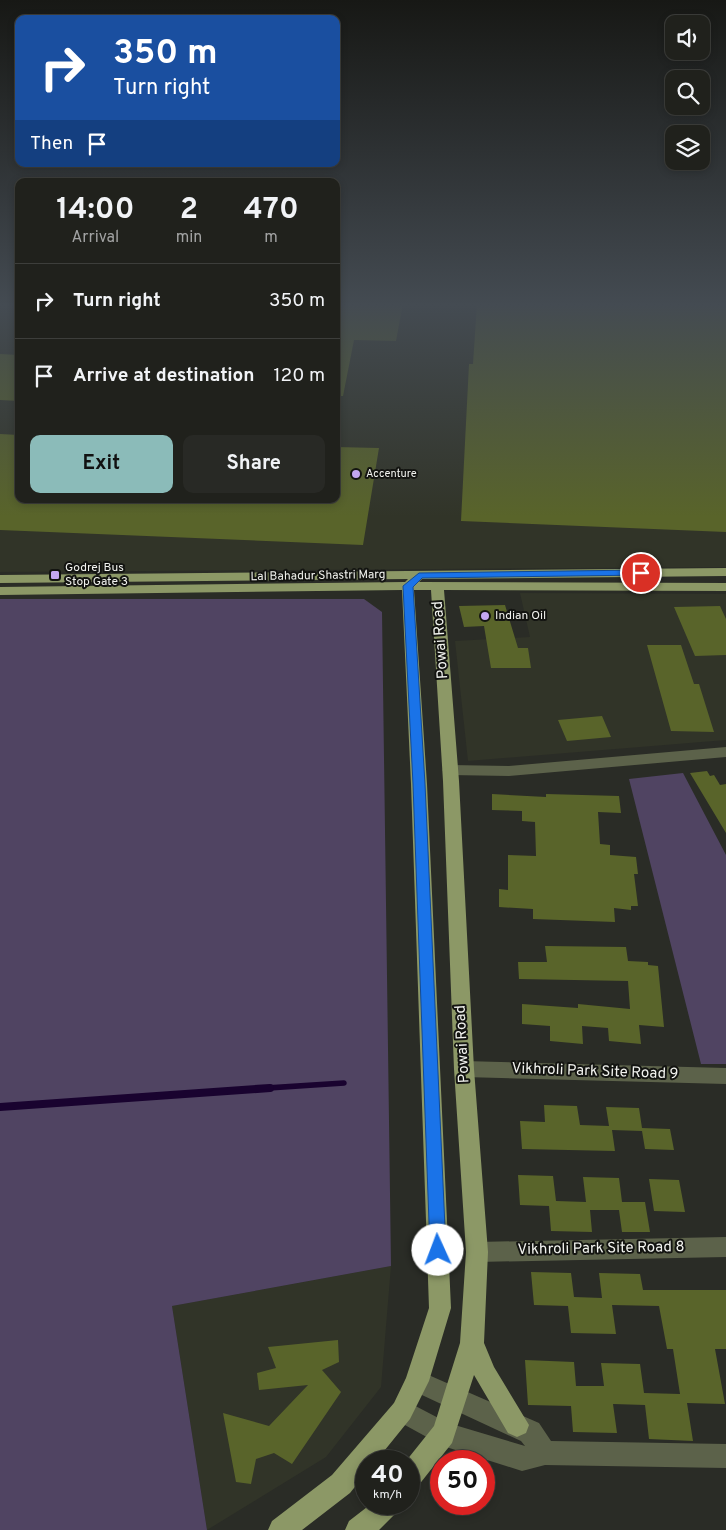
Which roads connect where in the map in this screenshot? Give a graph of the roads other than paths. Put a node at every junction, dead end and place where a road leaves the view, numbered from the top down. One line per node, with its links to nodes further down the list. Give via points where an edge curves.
1 (726, 572): 2 (main road, Lal Bahadur Shastri Marg)
2 (641, 573): 4 (main road, Lal Bahadur Shastri Marg); 6 (main road)
3 (0, 579): 4 (main road, Lal Bahadur Shastri Marg)
4 (414, 581): 5 (main road); 8 (main road, Lal Bahadur Shastri Marg); 16 (main road, via 440,1308)
5 (437, 586): 6 (main road); 10 (main road, Powai Road)
6 (647, 588): 7 (main road)
7 (726, 588)
8 (0, 591)
9 (726, 752): 10 (street, via 508,770)
10 (450, 770): 11 (main road, Powai Road)
11 (464, 1068): 12 (street, Vikhroli Park Site Road 9); 14 (main road, Powai Road)
12 (726, 1076)
13 (726, 1247): 14 (street, Vikhroli Park Site Road 8)
14 (476, 1252): 15 (main road, Powai Road)
15 (472, 1343): 17 (main road, Powai Road); 19 (main road, via 486,1375)
16 (417, 1381): 17 (street); 18 (main road)
17 (456, 1399): 19 (street); 20 (main road, Powai Road)
18 (402, 1411): 20 (street); 25 (main road, via 342,1484)
19 (517, 1425): 21 (street, via 530,1432)
20 (443, 1434): 21 (street, via 522,1459); 23 (main road, Powai Road)
21 (545, 1453): 22 (street)
22 (726, 1456)
23 (420, 1462)
24 (378, 1515): 26 (main road)
25 (281, 1530)
26 (358, 1530)

